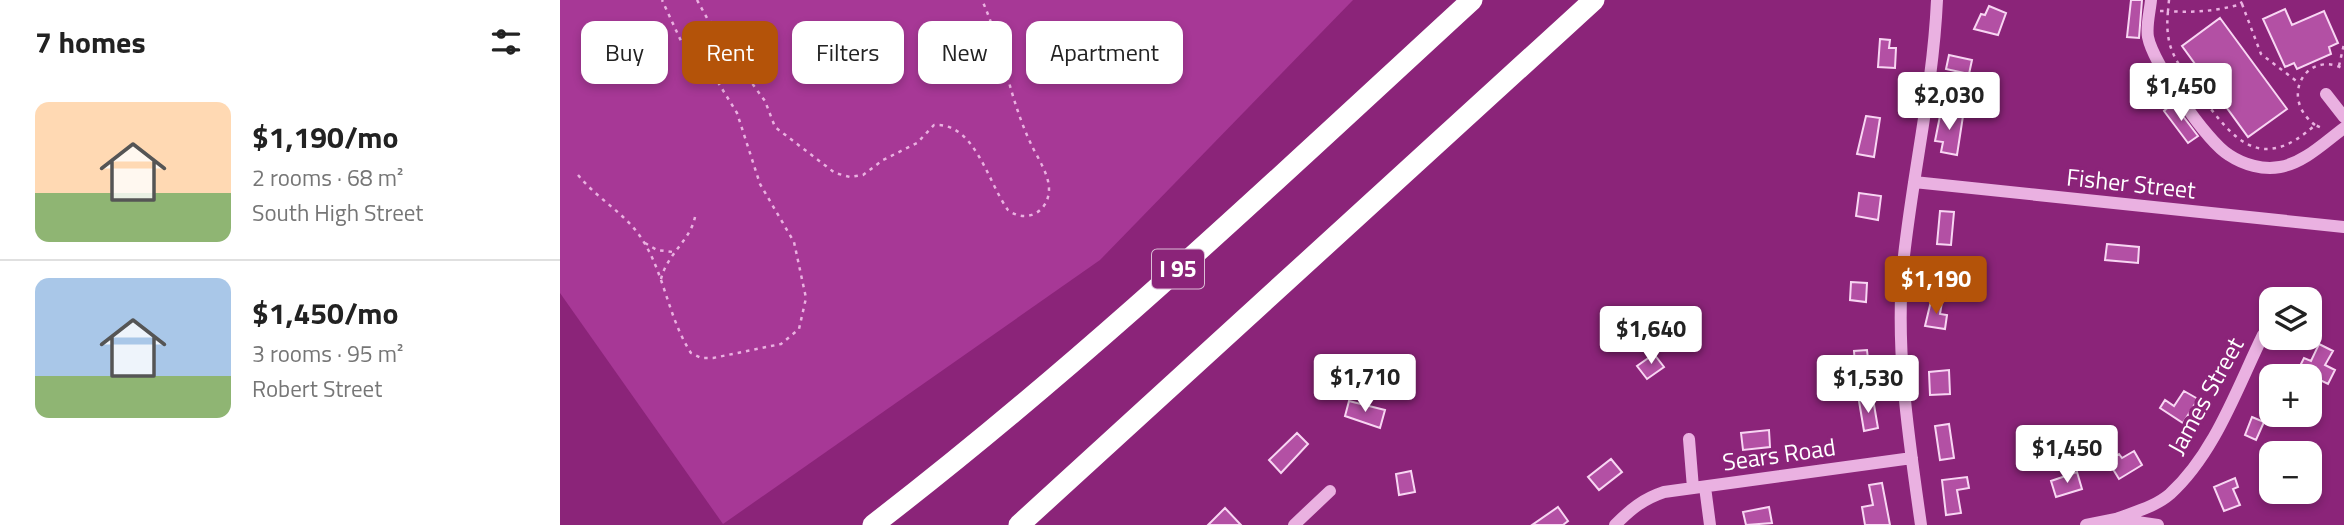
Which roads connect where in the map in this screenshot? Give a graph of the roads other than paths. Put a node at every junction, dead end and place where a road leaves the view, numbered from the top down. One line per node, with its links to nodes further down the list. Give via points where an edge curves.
1 (1472, 0): 16 (highway, I 95, via 1096,343)
2 (1594, 0): 17 (highway)
3 (1937, 0): 8 (street)
4 (2150, 5): 7 (street, via 2147,36 2157,62 2212,140 2228,155 2266,168 2283,166)
5 (2326, 94): 6 (street)
6 (2344, 117)
7 (2344, 128)
8 (1914, 182): 9 (street, Fisher Street); 12 (street, via 1900,316)
9 (2344, 227)
10 (2259, 343): 15 (street, James Street, via 2203,456 2169,494)
11 (1689, 439): 13 (street)
12 (1912, 458): 13 (street, Sears Road); 21 (street)
13 (1699, 488): 19 (street, Sears Road, via 1648,497); 20 (street)
14 (1330, 491): 18 (street)
15 (2116, 520): 22 (street); 23 (street)
16 (873, 525)
17 (1019, 525)
18 (1294, 525)
19 (1615, 525)
20 (1710, 525)
21 (1921, 525)
22 (2086, 525)
23 (2158, 525)

